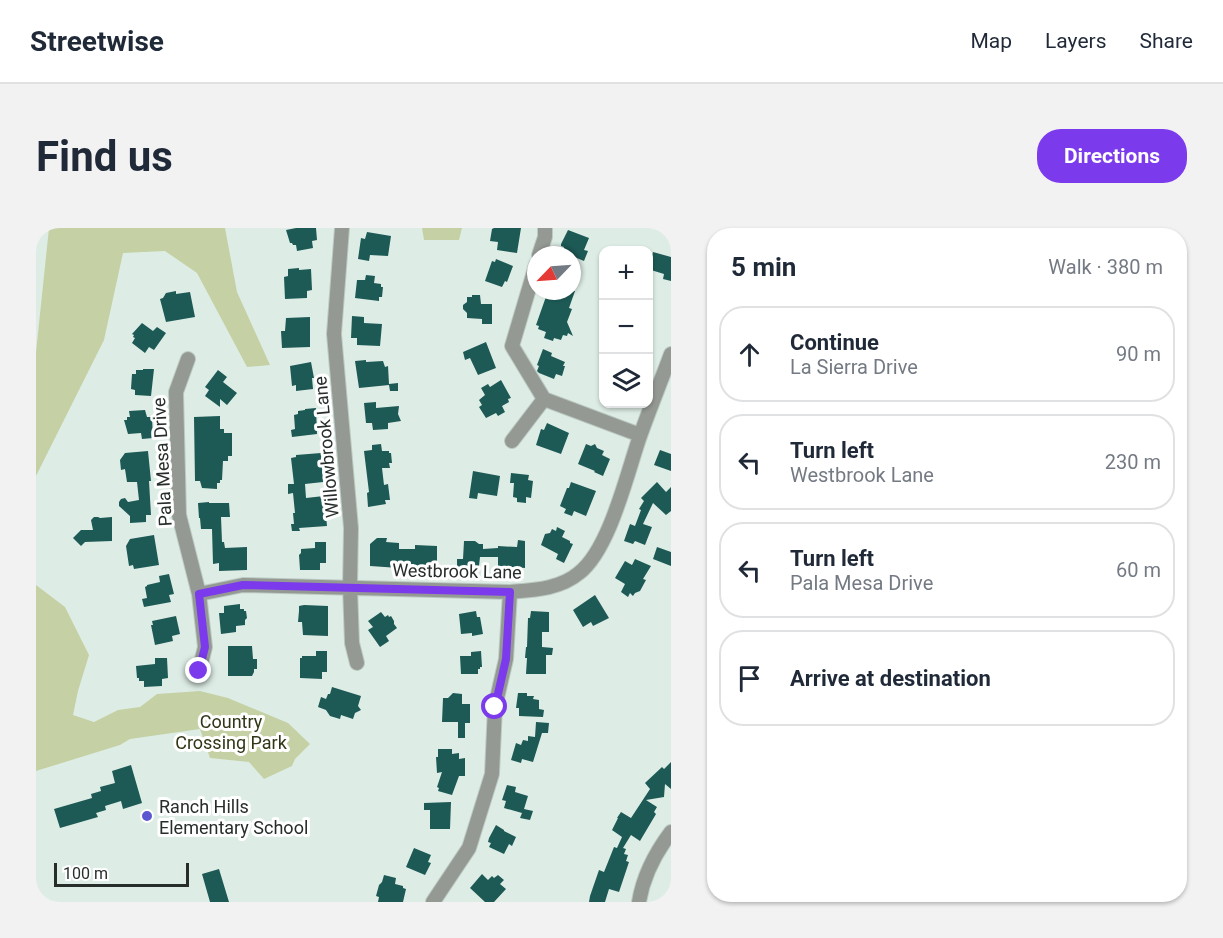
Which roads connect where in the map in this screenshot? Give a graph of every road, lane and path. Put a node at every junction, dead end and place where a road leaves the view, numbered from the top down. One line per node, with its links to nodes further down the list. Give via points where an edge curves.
1 (342, 228): 10 (street, Willowbrook Lane, via 334,334 351,528)
2 (545, 228): 3 (street)
3 (542, 246)
4 (527, 295): 7 (street, via 512,346)
5 (671, 354): 8 (street, Westbrook Lane)
6 (188, 359): 12 (street, Pala Mesa Drive, via 176,392 179,515)
7 (544, 399): 8 (street); 9 (street)
8 (640, 435): 11 (street, Westbrook Lane, via 610,525 592,560 566,582)
9 (512, 441)
10 (350, 587): 11 (street, Westbrook Lane); 12 (street, Westbrook Lane, via 243,585); 13 (street, Willowbrook Lane, via 352,643)
11 (510, 592): 16 (street, via 506,659 495,707 492,774 469,848)
12 (199, 594): 14 (street, Pala Mesa Drive, via 205,647)
13 (357, 663)
14 (199, 671)
15 (671, 832): 17 (street, via 659,848)
16 (433, 902)
17 (639, 902)

